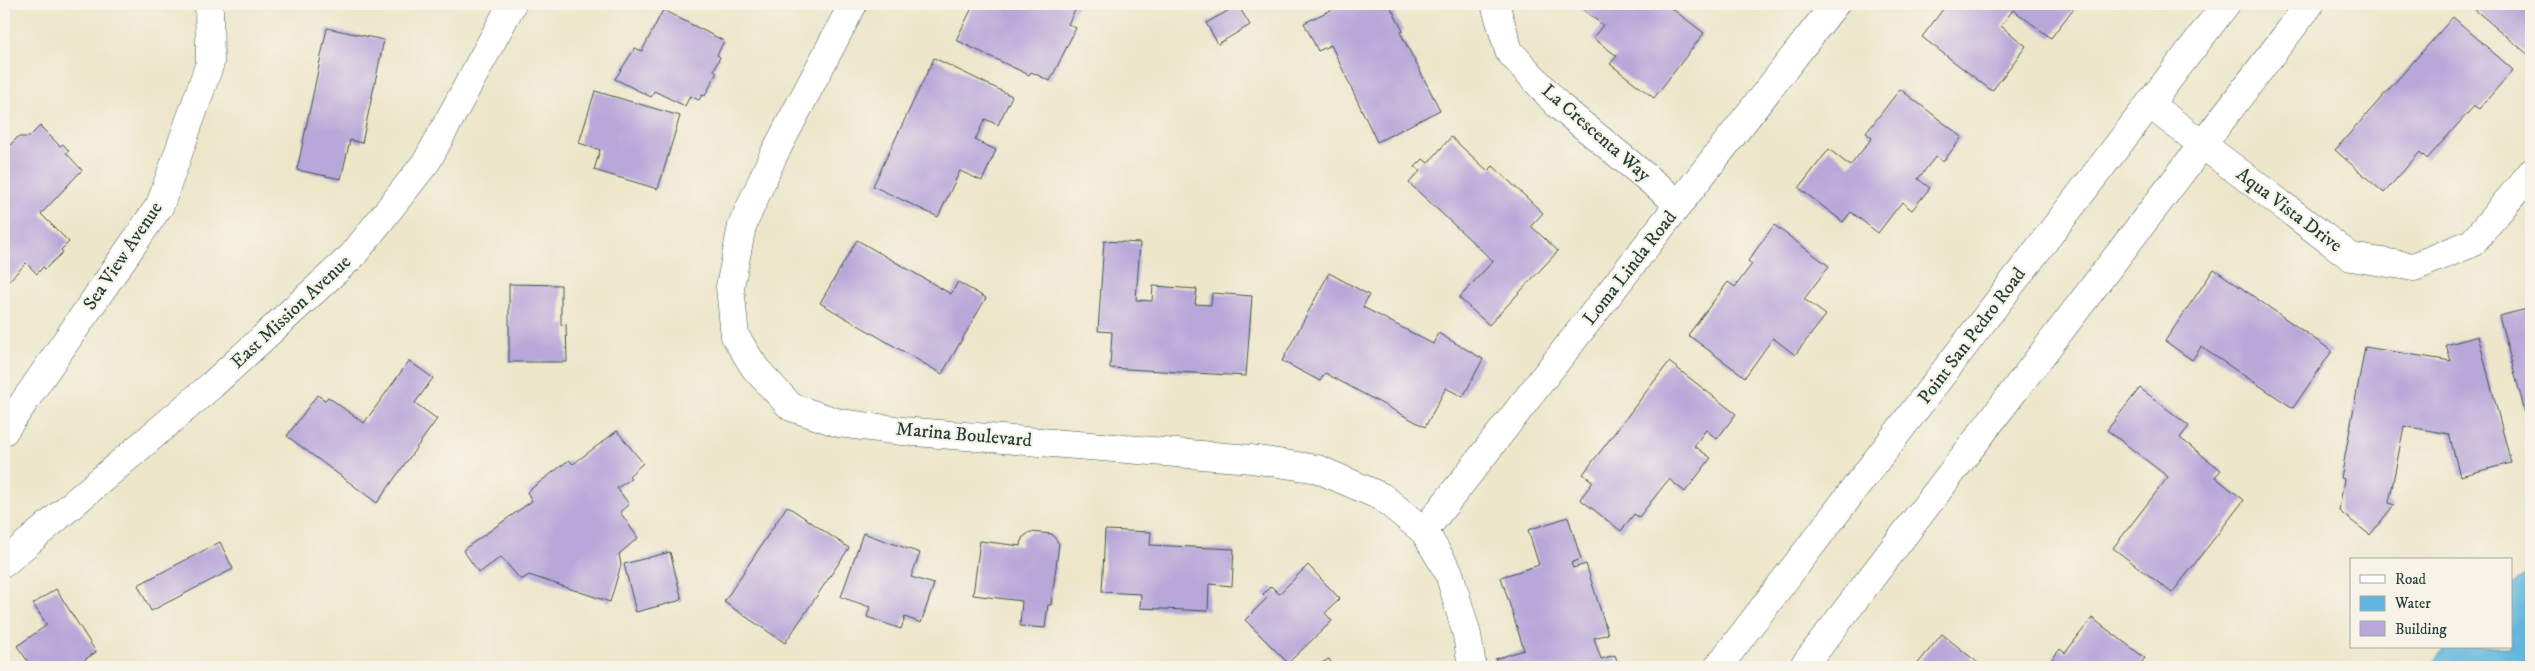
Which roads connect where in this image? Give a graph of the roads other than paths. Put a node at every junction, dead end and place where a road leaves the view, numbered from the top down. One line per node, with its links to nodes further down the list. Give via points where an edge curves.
1 (208, 4): 12 (street, Sea View Avenue, via 210,63 160,205)
2 (512, 4): 14 (street, East Mission Avenue, via 427,161 353,255 212,385)
3 (853, 4): 13 (street, Marina Boulevard, via 773,156 742,226 730,287 736,336 755,368 792,407 839,423 902,431 1251,459 1318,469 1382,496)
4 (1495, 4): 11 (street, La Crescenta Way, via 1509,51 1558,105)
5 (1835, 4): 11 (street, Loma Linda Road)
6 (2226, 4): 8 (street, Point San Pedro Road)
7 (2310, 4): 9 (street)
8 (2149, 104): 9 (street, Aqua Vista Drive); 16 (street, Point San Pedro Road)
9 (2202, 145): 10 (street, Aqua Vista Drive, via 2351,257 2414,267 2472,243); 17 (street)
10 (2531, 173)
11 (1679, 204): 13 (street, Loma Linda Road)
12 (4, 431)
13 (1424, 531): 15 (street, Marina Boulevard, via 1449,573 1467,635)
14 (4, 563)
15 (1472, 667)
16 (1718, 667)
17 (1803, 667)

